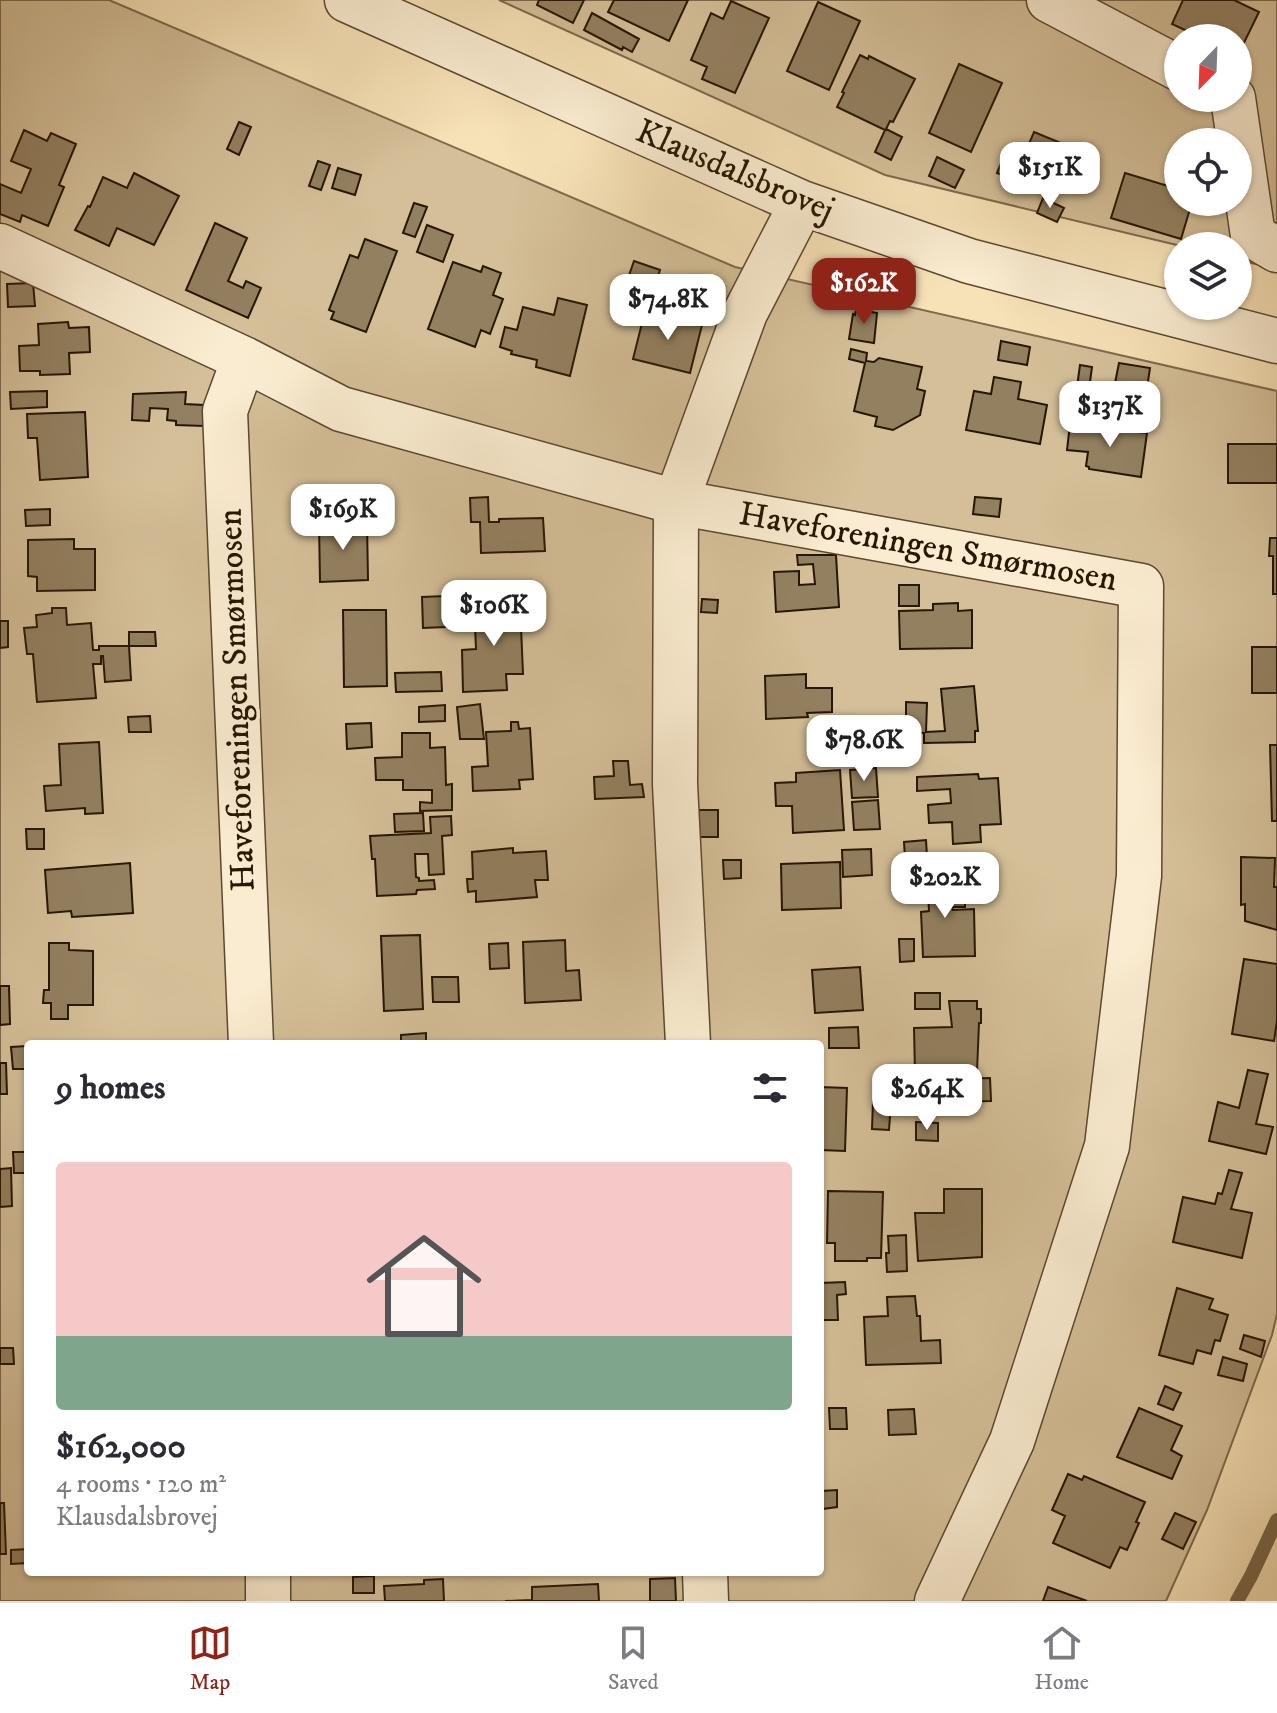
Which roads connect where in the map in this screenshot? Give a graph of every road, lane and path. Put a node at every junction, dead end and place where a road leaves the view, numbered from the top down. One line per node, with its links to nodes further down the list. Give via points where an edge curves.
1 (347, 0): 5 (street, Klausdalsbrovej)
2 (1049, 0): 3 (street)
3 (1164, 61)
4 (1235, 112): 7 (street, via 1253,236)
5 (802, 203): 8 (street, Klausdalsbrovej, via 969,261); 10 (street, via 745,313)
6 (0, 246): 9 (street, Haveforeningen Smørmosen)
7 (1277, 250)
8 (1277, 341)
9 (244, 359): 10 (street, Haveforeningen Smørmosen, via 341,409); 11 (street, Haveforeningen Smørmosen, via 225,411)
10 (676, 502): 12 (street, via 675,784); 17 (street, Haveforeningen Smørmosen, via 1141,586 1139,876 1107,1146 1012,1441)
11 (251, 1040)
12 (688, 1040)
13 (268, 1576): 15 (street)
14 (705, 1576): 16 (street)
15 (268, 1601)
16 (706, 1601)
17 (937, 1601)

